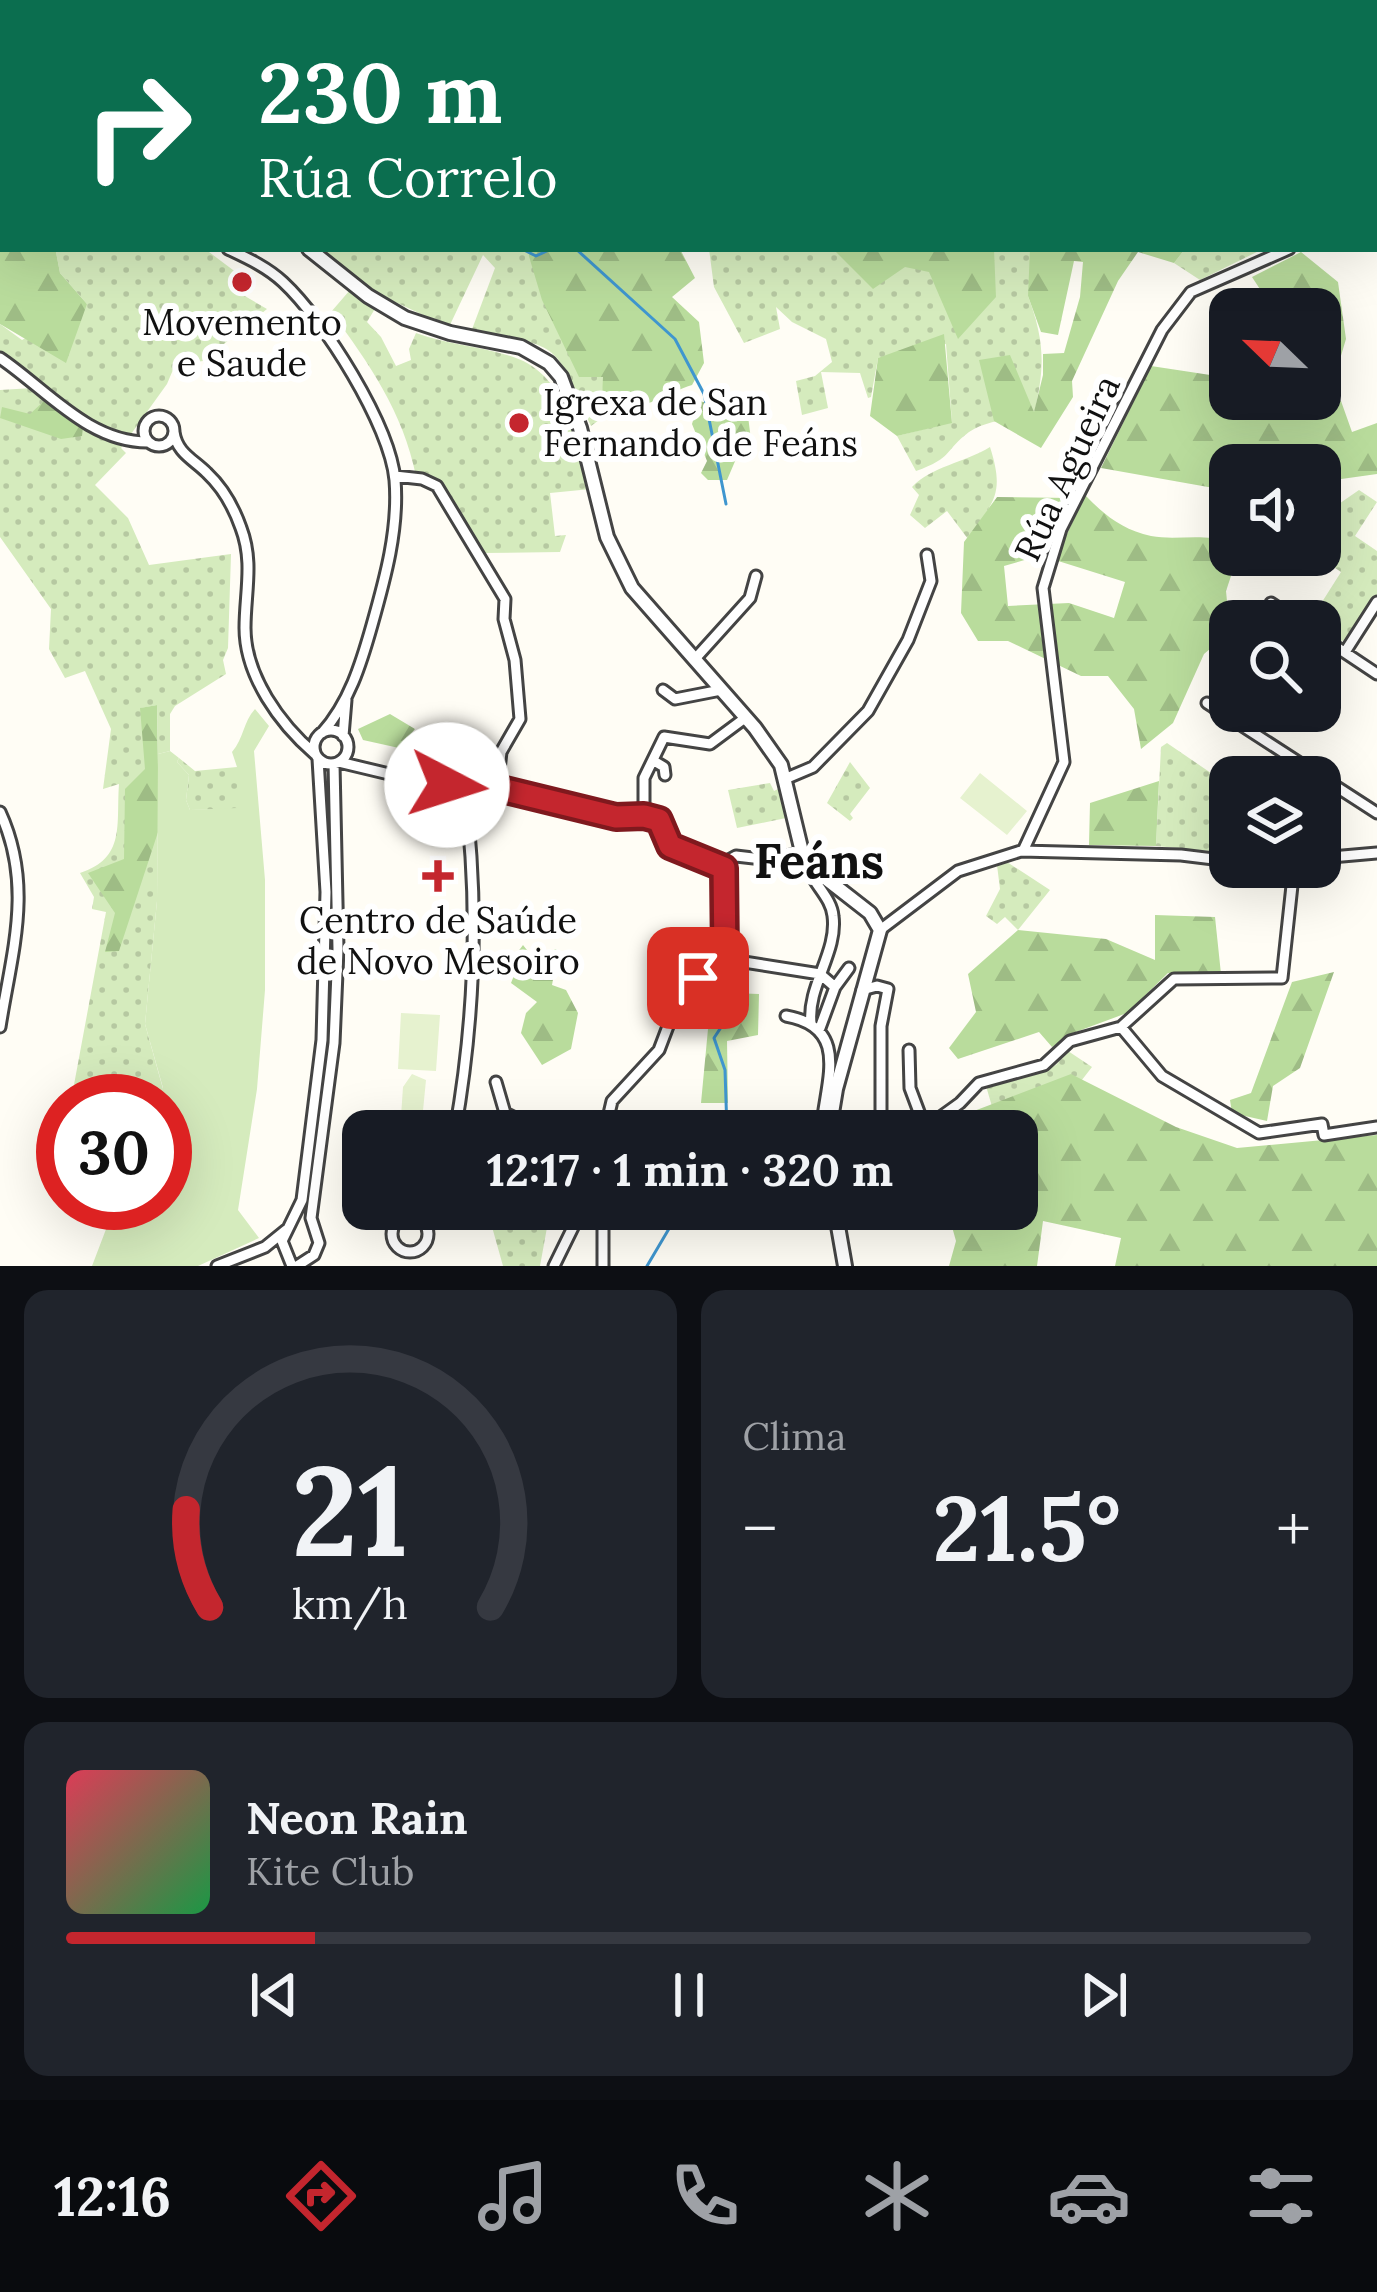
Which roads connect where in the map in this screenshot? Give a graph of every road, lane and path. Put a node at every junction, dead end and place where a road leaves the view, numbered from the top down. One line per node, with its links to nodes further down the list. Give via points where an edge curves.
1 (234, 252): 9 (street, via 272,273 307,312 366,399)
2 (313, 252): 15 (street, via 405,318 521,347 549,363 580,428 615,555 652,615)
3 (1282, 252): 36 (street, Rúa Agueira, via 1191,292 1162,330 1061,529 1042,588 1064,762)
4 (0, 358): 6 (street, via 102,431)
5 (174, 432): 6 (street, via 157,416 144,430); 7 (street); 8 (street)
6 (149, 442): 7 (street)
7 (161, 446): 8 (street)
8 (187, 457): 22 (street, via 220,488 242,529 248,654 264,695)
9 (395, 476): 19 (street, via 381,590); 31 (street, via 437,486 502,591 520,718 501,752)
10 (927, 555): 30 (street, via 931,580 868,711 813,766)
11 (756, 576): 15 (street, via 750,598)
12 (1377, 602): 14 (street)
13 (1341, 649): 14 (street)
14 (1345, 652): 16 (street)
15 (694, 660): 18 (street)
16 (1377, 674)
17 (662, 690): 18 (street, via 675,699)
18 (721, 690): 21 (street)
19 (346, 700): 23 (street); 24 (street)
20 (1208, 704): 34 (street)
21 (746, 718): 26 (street, via 710,744 664,737); 30 (street)
22 (290, 724): 23 (street); 25 (street)
23 (321, 734): 24 (street); 25 (street)
24 (345, 739): 27 (street, via 347,753); 28 (street)
25 (316, 756): 27 (street); 67 (street, via 325,1001 311,1142)
26 (655, 761): 29 (street); 35 (street, via 644,778)
27 (337, 763): 28 (street); 71 (street, via 337,966 311,1218)
28 (374, 768): 32 (street)
29 (664, 775)
30 (787, 778): 37 (street)
31 (498, 783): 32 (street); 35 (street, via 616,817)
32 (464, 786): 58 (street, via 472,960)
33 (0, 812): 54 (street, via 21,884)
34 (1377, 813)
35 (644, 816): 41 (street, via 659,820 670,846)
36 (1023, 850): 40 (street); 44 (street, via 958,871)
37 (802, 852): 41 (street, via 771,860 736,856); 42 (street)
38 (1377, 853): 39 (street)
39 (1341, 856)
40 (1209, 858)
41 (724, 868): 46 (street)
42 (818, 875): 44 (street, via 870,913); 48 (street, via 833,916)
43 (1292, 888): 55 (street, via 1282,978 1174,979)
44 (880, 930): 51 (street)
45 (660, 946): 49 (street, via 665,963)
46 (725, 959): 48 (street); 49 (street, via 720,970)
47 (849, 968): 50 (street)
48 (820, 974): 50 (street); 53 (street, via 809,1010)
49 (689, 983): 60 (street, via 659,1050)
50 (835, 987): 53 (street)
51 (862, 990): 62 (street); 63 (street, via 877,986 890,994 881,1026)
52 (786, 1016): 53 (street)
53 (815, 1025): 61 (street, via 830,1060)
54 (0, 1027)
55 (1121, 1027): 65 (street, via 1070,1041 1044,1065 979,1083); 66 (street, via 1162,1076 1259,1133)
56 (909, 1050): 64 (street)
57 (496, 1082): 59 (street)
58 (458, 1110)
59 (504, 1110)
60 (610, 1110)
61 (824, 1110)
62 (832, 1110)
63 (881, 1110)
64 (917, 1110)
65 (946, 1110)
66 (1377, 1127)
67 (290, 1227): 71 (street); 72 (street); 73 (street)
68 (572, 1230): 76 (street)
69 (603, 1230): 77 (street)
70 (839, 1230): 78 (street)
71 (316, 1232): 74 (street, via 317,1250)
72 (265, 1247): 73 (street); 75 (street)
73 (285, 1250): 74 (street)
74 (297, 1264)
75 (217, 1266)
76 (554, 1266)
77 (603, 1266)
78 (845, 1266)

